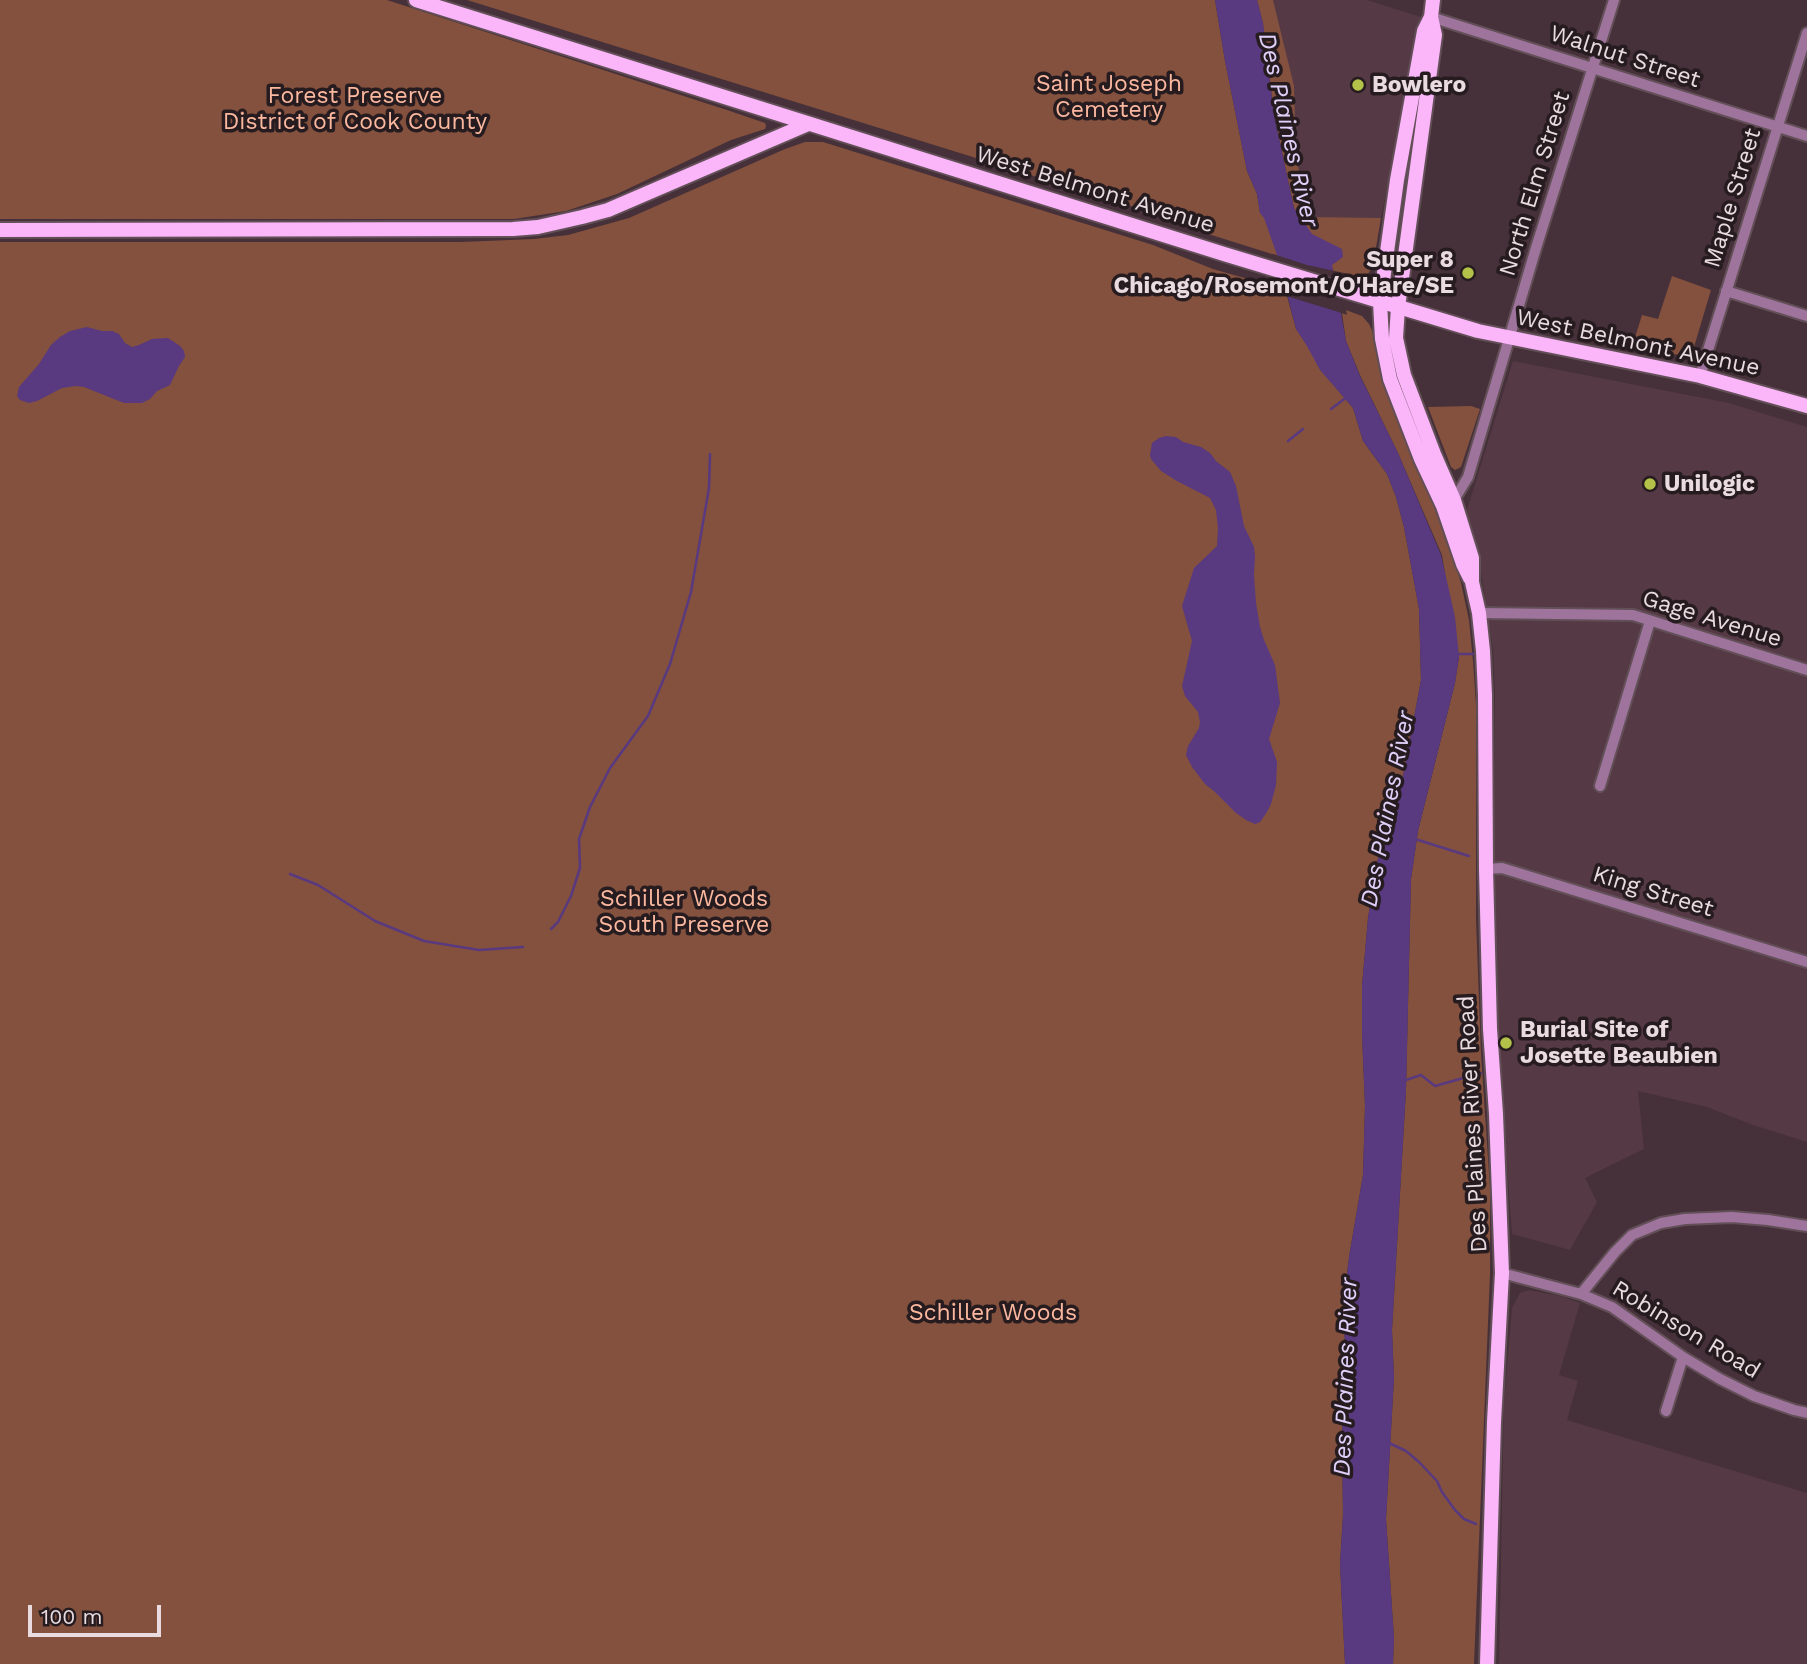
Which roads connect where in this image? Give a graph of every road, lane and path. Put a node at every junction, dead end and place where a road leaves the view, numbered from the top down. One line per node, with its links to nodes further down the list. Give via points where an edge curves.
1 (416, 0): 7 (main road, West Belmont Avenue)
2 (1433, 0): 4 (main road, Des Plaines River Road)
3 (1614, 0): 6 (street, North Elm Street)
4 (1431, 17): 6 (street, Walnut Street); 12 (main road, Des Plaines River Road, via 1424,32 1397,180); 13 (main road, Des Plaines River Road, via 1435,35)
5 (1807, 33): 8 (street, Maple Street)
6 (1593, 69): 8 (street, Walnut Street); 15 (street, North Elm Street)
7 (808, 124): 10 (main road, via 608,209 513,229); 12 (main road, West Belmont Avenue)
8 (1778, 127): 9 (street, Walnut Street); 11 (street, Maple Street)
9 (1807, 136)
10 (0, 230)
11 (1726, 290): 14 (street); 16 (street, Maple Street)
12 (1380, 302): 13 (main road, West Belmont Avenue); 19 (main road, Des Plaines River Road, via 1390,379)
13 (1398, 307): 15 (main road, West Belmont Avenue); 18 (main road, Des Plaines River Road, via 1396,338 1404,375)
14 (1807, 316)
15 (1509, 338): 16 (main road, West Belmont Avenue); 18 (street, North Elm Street, via 1468,477)
16 (1700, 376): 17 (main road, West Belmont Avenue)
17 (1807, 406)
18 (1454, 500): 19 (main road, Des Plaines River Road, via 1472,558)
19 (1472, 582): 20 (main road, Des Plaines River Road)
20 (1479, 613): 21 (street, Gage Avenue, via 1623,614); 24 (main road, Des Plaines River Road, via 1485,695)
21 (1650, 621): 22 (street, Gage Avenue); 23 (street)
22 (1807, 670)
23 (1600, 786)
24 (1486, 869): 25 (street, King Street, via 1502,868); 27 (main road, Des Plaines River Road)
25 (1807, 962)
26 (1807, 1226): 28 (street, via 1732,1217 1661,1223 1632,1235)
27 (1502, 1273): 28 (street, Robinson Road); 32 (main road, Des Plaines River Road)
28 (1581, 1294): 29 (street, Robinson Road, via 1612,1307)
29 (1683, 1357): 30 (street); 31 (street, Robinson Road, via 1754,1396)
30 (1666, 1410)
31 (1807, 1413)
32 (1487, 1664)

